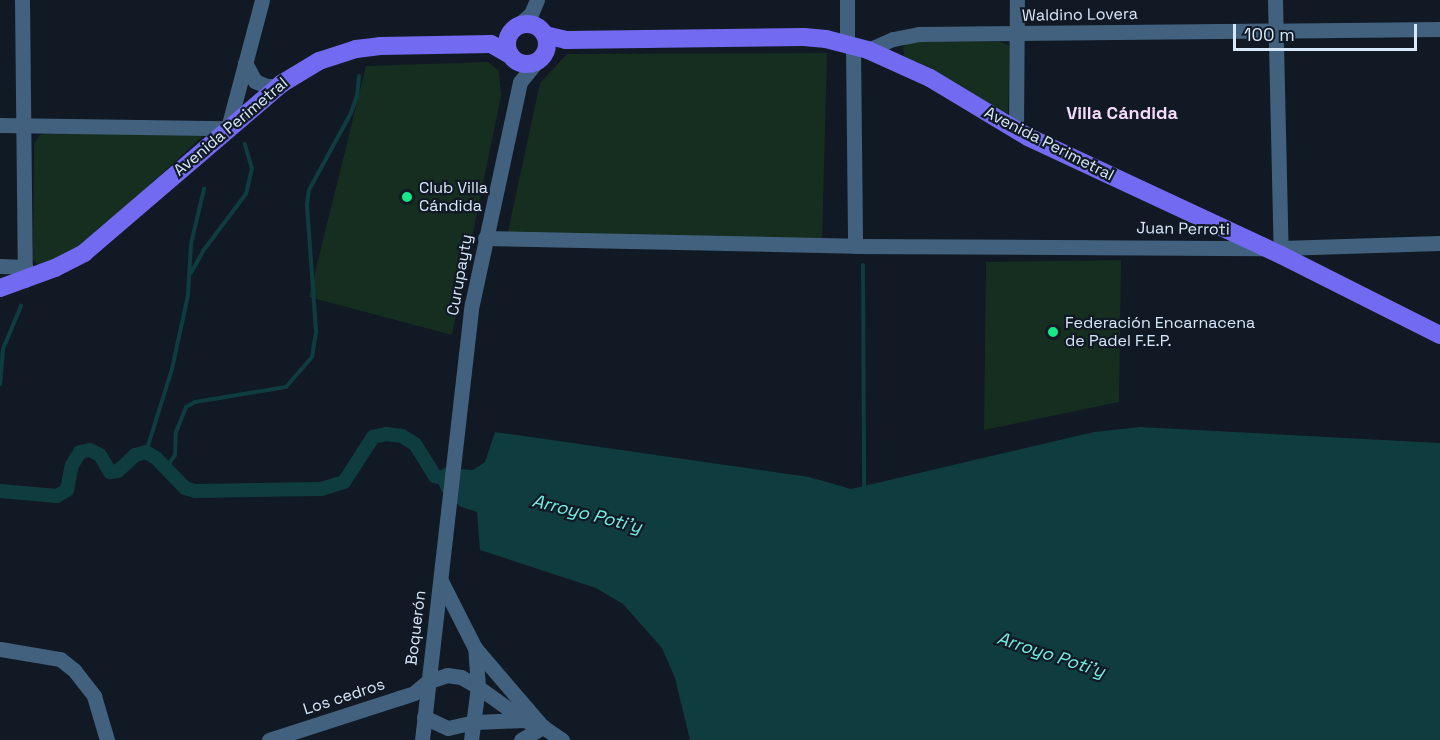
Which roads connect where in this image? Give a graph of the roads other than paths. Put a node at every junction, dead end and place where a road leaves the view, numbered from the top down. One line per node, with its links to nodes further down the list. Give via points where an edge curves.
1 (22, 0): 19 (street)
2 (262, 0): 15 (street)
3 (847, 0): 13 (street)
4 (1017, 0): 10 (street)
5 (1275, 0): 9 (street)
6 (536, 3): 7 (street, via 528,19); 12 (street)
7 (514, 28): 11 (main road); 12 (main road, Avenida Perimetral, via 531,24); 14 (main road, via 507,42)
8 (1440, 29): 9 (street, Waldino Lovera)
9 (1276, 31): 10 (street, Waldino Lovera); 25 (street)
10 (1017, 34): 13 (street, Waldino Lovera, via 919,34); 21 (street)
11 (491, 44): 14 (main road, Avenida Perimetral); 17 (main road, Avenida Perimetral, via 356,49 319,61)
12 (542, 45): 13 (main road, Avenida Perimetral, via 566,40 804,37); 14 (main road, Avenida Perimetral, via 525,63); 16 (street, Curupayty)
13 (856, 46): 21 (main road, Avenida Perimetral, via 930,78); 24 (street)
14 (512, 57): 16 (street, Curupayty)
15 (245, 63): 17 (street, via 255,81); 20 (street)
16 (520, 82): 22 (street, Curupayty)
17 (278, 86): 20 (main road, Avenida Perimetral)
18 (0, 125): 19 (street)
19 (24, 125): 20 (street); 27 (street)
20 (228, 128): 27 (main road, Avenida Perimetral, via 92,247 76,258)
21 (1016, 131): 25 (main road, Avenida Perimetral)
22 (485, 238): 24 (street, Juan Perroti); 30 (street, Curupayty, via 472,304)
23 (1440, 243): 25 (street, Juan Perroti)
24 (855, 246): 25 (street, Juan Perroti, via 1101,245)
25 (1276, 251): 29 (main road, Avenida Perimetral)
26 (0, 266): 27 (street)
27 (25, 274): 28 (main road, Avenida Perimetral)
28 (0, 288)
29 (1440, 335)
30 (445, 521): 31 (street, Boquerón)
31 (440, 579): 32 (street); 34 (street, Boquerón)
32 (475, 648): 35 (street); 39 (street)
33 (0, 649): 40 (street, via 60,659 74,670 94,696)
34 (427, 682): 35 (street, via 440,676 454,676); 36 (street, Boquerón); 41 (street, Los cedros, via 406,696)
35 (478, 687): 37 (street); 38 (street)
36 (424, 717): 38 (street, via 448,728); 42 (street, Boquerón)
37 (524, 720): 38 (street); 39 (street)
38 (475, 723): 43 (street)
39 (543, 727): 44 (street); 45 (street)
40 (107, 740)
41 (268, 740)
42 (422, 740)
43 (471, 740)
44 (522, 740)
45 (562, 740)

